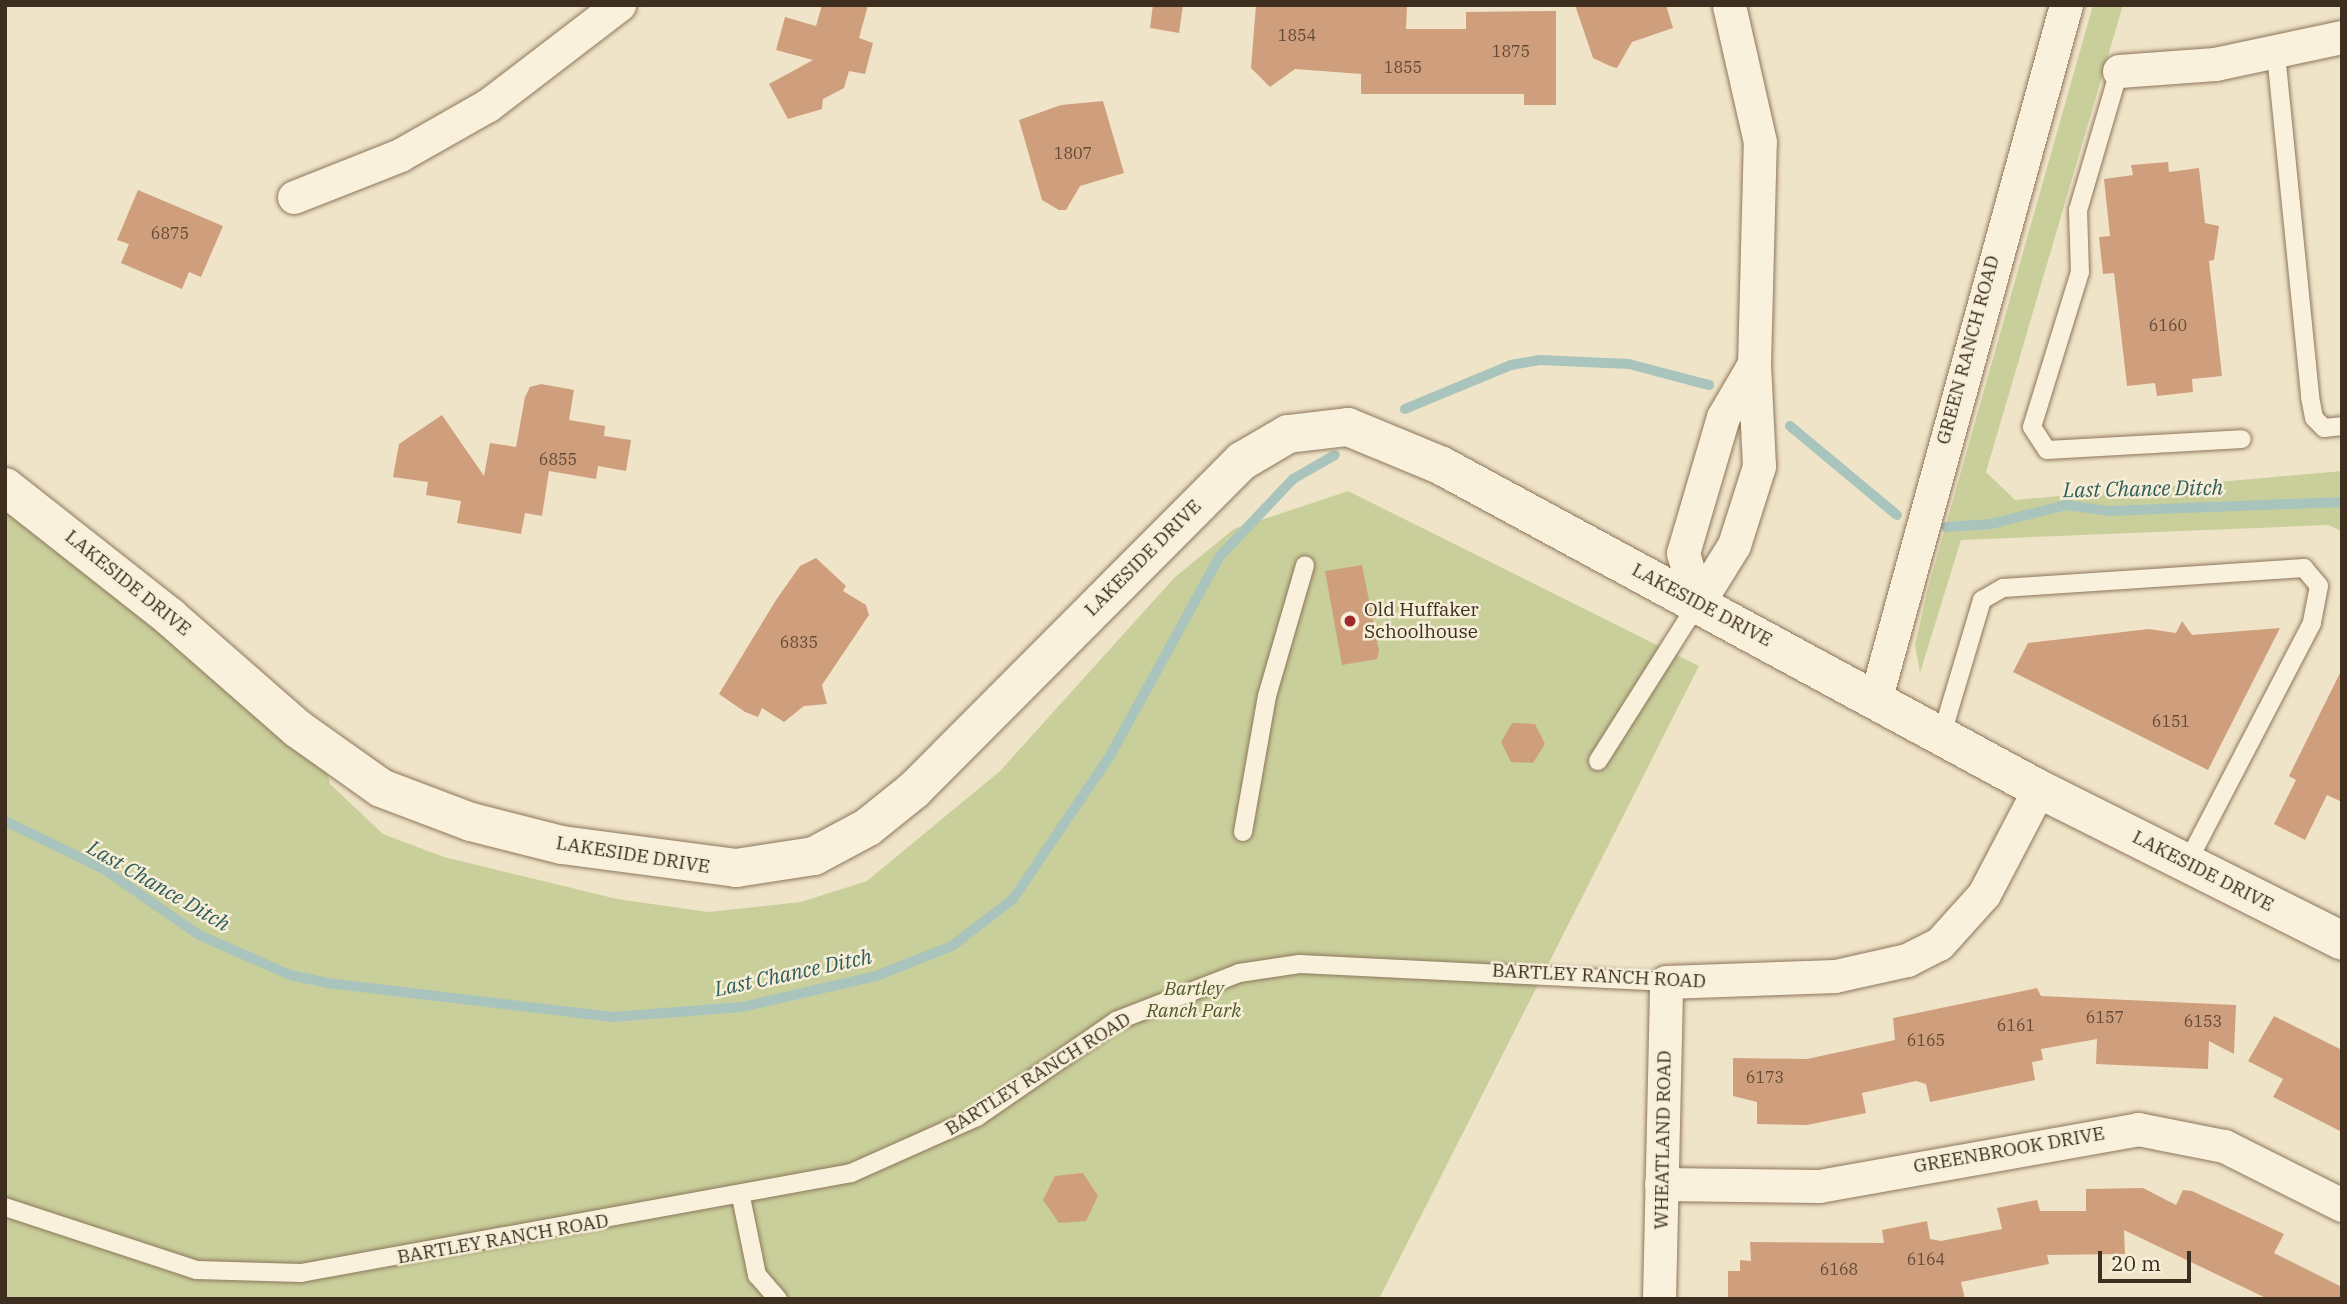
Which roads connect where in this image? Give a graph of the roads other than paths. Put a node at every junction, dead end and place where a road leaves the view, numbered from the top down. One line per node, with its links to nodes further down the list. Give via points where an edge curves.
1 (619, 5): 7 (street, via 488,106 400,155)
2 (1729, 5): 8 (street, via 1756,116 1763,211)
3 (2066, 5): 14 (street, GREEN RANCH ROAD)
4 (2342, 37): 5 (street)
5 (2276, 54): 6 (street); 9 (lane, via 2309,397 2319,423)
6 (2119, 71): 10 (lane, via 2078,210 2080,272 2032,427 2046,450)
7 (295, 197)
8 (1754, 364): 13 (street, via 1759,466 1734,545); 13 (street, via 1723,417 1683,554)
9 (2342, 426)
10 (2242, 439)
11 (5, 488): 13 (street, LAKESIDE DRIVE, via 178,623 298,729 381,788 504,831 707,867 789,863 869,827 914,790 1242,461 1307,428 1348,427 1382,436)
12 (1304, 565): 18 (lane, via 1267,696)
13 (1698, 604): 14 (street, LAKESIDE DRIVE); 16 (lane)
14 (1876, 697): 15 (street, LAKESIDE DRIVE)
15 (1942, 734): 17 (street, LAKESIDE DRIVE); 19 (lane, via 1982,600 2003,588 2305,568 2319,586 2312,623)
16 (1598, 761)
17 (2039, 789): 19 (street, LAKESIDE DRIVE); 21 (street, BARTLEY RANCH ROAD, via 1984,894 1939,944 1907,960 1835,976)
18 (1244, 832)
19 (2187, 863): 20 (street, LAKESIDE DRIVE)
20 (2342, 941)
21 (1667, 982): 22 (street, WHEATLAND ROAD); 23 (lane, BARTLEY RANCH ROAD, via 1479,969 1278,964 1172,995 1116,1021 977,1117 929,1142 851,1172)
22 (1661, 1184): 24 (street, GREENBROOK DRIVE, via 1819,1186 2138,1129 2224,1146); 27 (street, WHEATLAND ROAD)
23 (741, 1197): 25 (lane, BARTLEY RANCH ROAD, via 457,1249 247,1276 197,1270); 26 (lane, via 757,1275)
24 (2342, 1205)
25 (5, 1207)
26 (778, 1299)
27 (1660, 1299)

